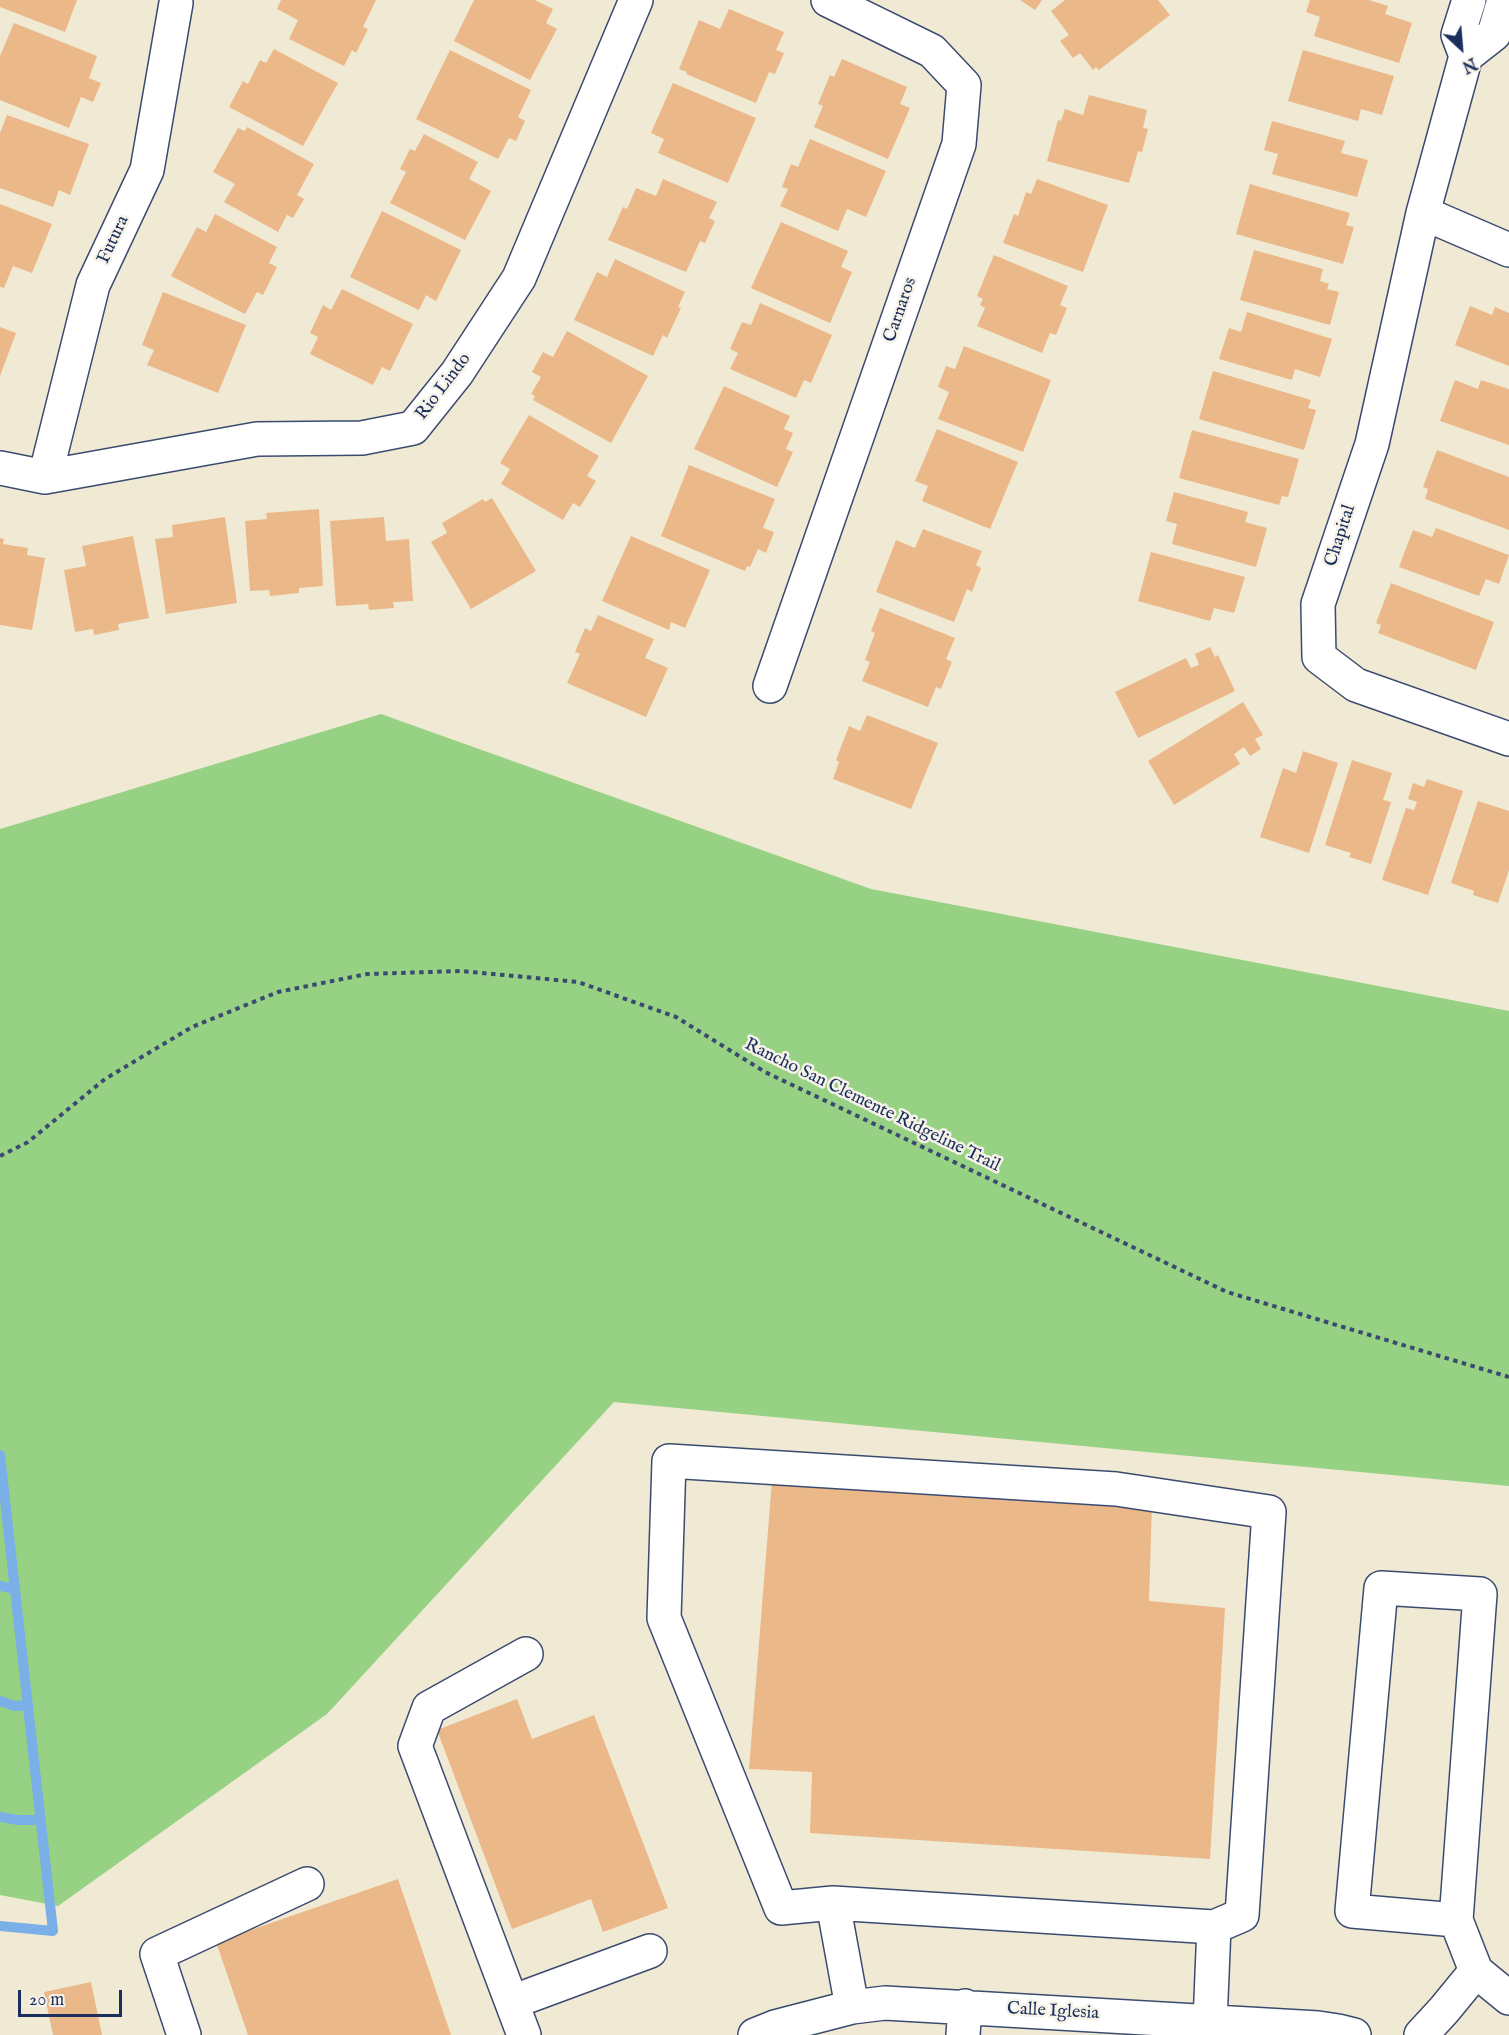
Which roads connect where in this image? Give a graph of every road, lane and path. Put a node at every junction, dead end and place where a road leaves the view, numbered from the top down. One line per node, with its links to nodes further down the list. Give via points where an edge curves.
1 (636, 0): 10 (street, Rio Lindo, via 519,278 457,373 413,428 362,438 257,439)
2 (828, 0): 11 (street, Carnaros, via 932,51 964,85 959,144)
3 (1469, 0): 6 (street, Chapital, via 1458,35)
4 (1504, 0): 6 (street, via 1494,34)
5 (176, 3): 10 (street, Futura, via 147,170 93,285)
6 (1466, 56): 7 (street, Chapital)
7 (1423, 213): 8 (street); 12 (street, Chapital, via 1372,444 1318,604 1319,657 1356,685)
8 (1509, 250)
9 (0, 468): 10 (street, Rio Lindo)
10 (45, 477)
11 (770, 686)
12 (1509, 739)
13 (0, 1156): 14 (path, Rancho San Clemente Ridgeline Trail, via 28,1142 105,1079 192,1027 278,992 367,974 461,971 578,982 676,1017 765,1072 1227,1292)
14 (1509, 1377)
15 (526, 1654): 23 (street, via 429,1708 416,1746)
16 (307, 1884): 28 (street, via 157,1954)
17 (832, 1903): 19 (street); 19 (street, via 781,1908 664,1618 669,1461 1116,1489 1269,1512 1242,1915); 24 (street)
18 (1456, 1920): 18 (street, via 1480,1594 1381,1588 1352,1911); 21 (street)
19 (1214, 1927): 26 (street)
20 (650, 1950): 23 (street)
21 (1476, 1971): 22 (street); 32 (street)
22 (1509, 1998)
23 (512, 2002): 29 (street)
24 (852, 2007): 25 (street, Calle Iglesia, via 885,2003); 30 (street, Calle Iglesia)
25 (964, 2021): 27 (street, Calle Iglesia)
26 (1210, 2022): 27 (street, Calle Iglesia); 31 (street, Calle Iglesia, via 1318,2028)
27 (1136, 2026)
28 (184, 2035)
29 (524, 2035)
30 (755, 2035)
31 (1354, 2035)
32 (1421, 2035)

